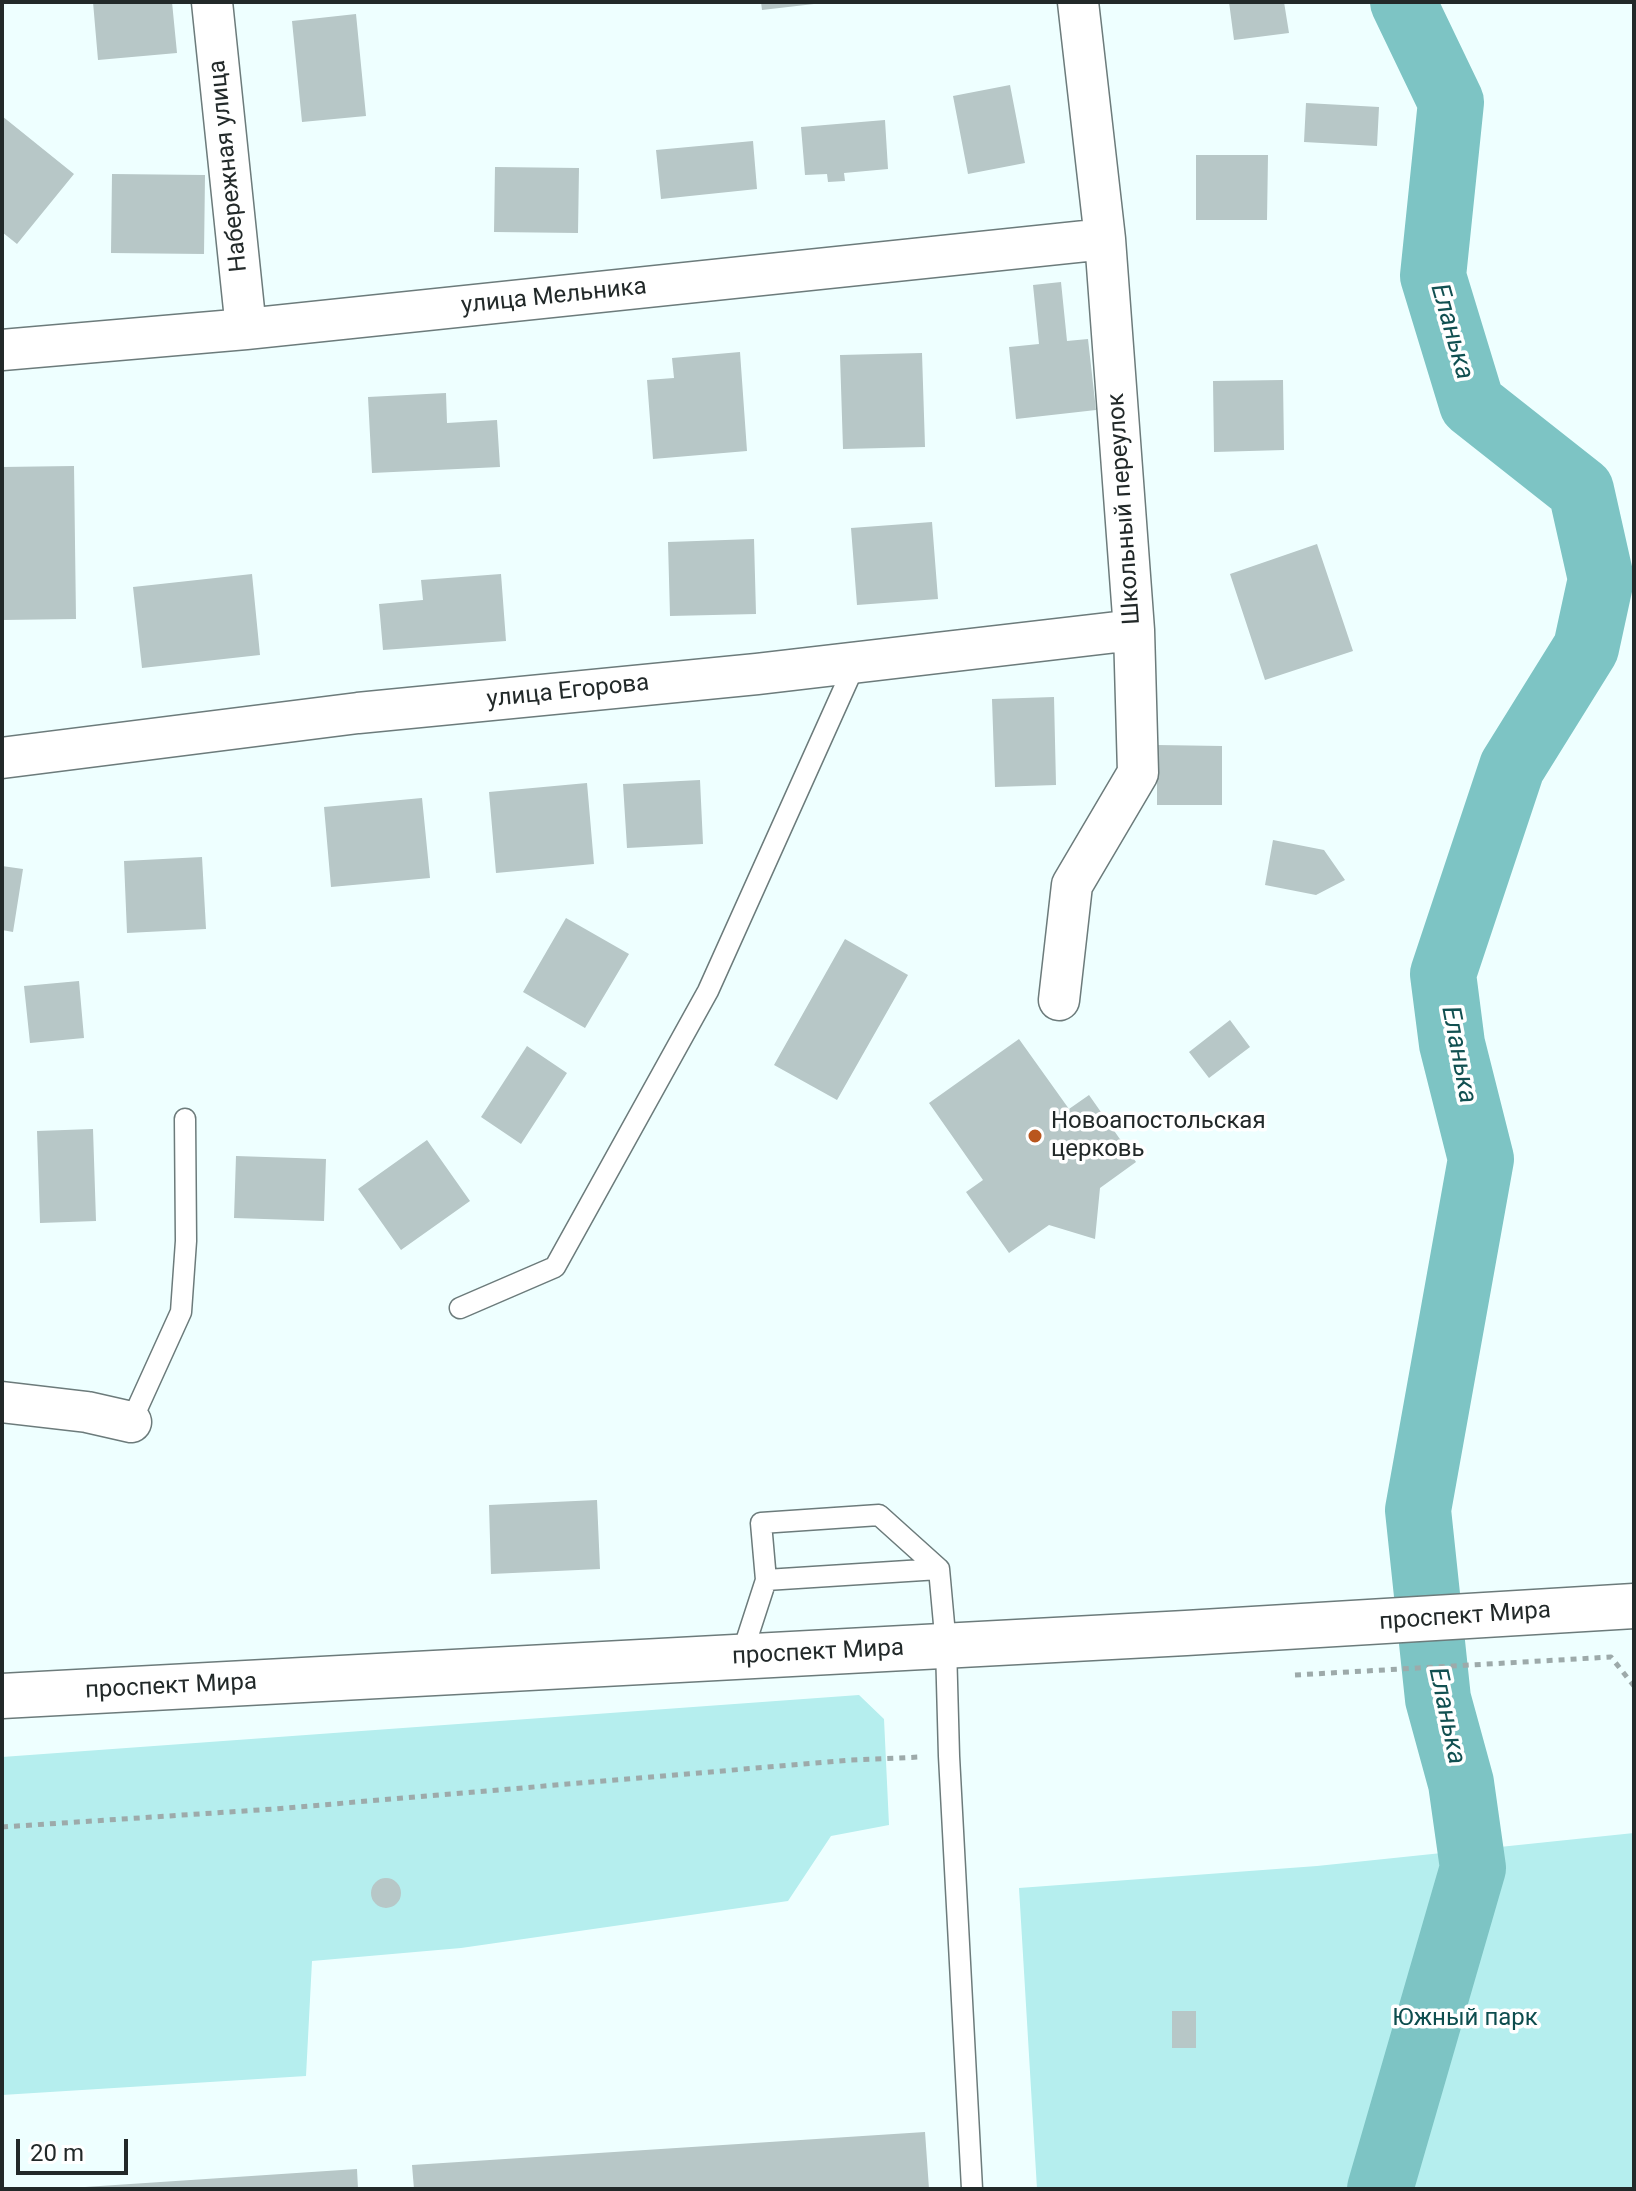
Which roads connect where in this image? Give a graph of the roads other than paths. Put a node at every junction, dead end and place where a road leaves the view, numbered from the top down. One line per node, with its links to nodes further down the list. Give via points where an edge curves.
1 (212, 2): 4 (street, Набережная улица)
2 (1078, 2): 3 (street, Школьный переулок)
3 (1105, 239): 4 (street, улица Мельника); 6 (street, Школьный переулок)
4 (246, 329): 5 (street, улица Мельника)
5 (2, 350)
6 (1134, 630): 7 (street, улица Егорова); 9 (street, Школьный переулок, via 1138,773 1072,885)
7 (856, 662): 8 (street, улица Егорова, via 358,713); 11 (lane, via 708,991 555,1267)
8 (2, 758)
9 (1059, 1000)
10 (185, 1119): 13 (lane, via 181,1312)
11 (460, 1308)
12 (2, 1402): 13 (street)
13 (131, 1422)
14 (939, 1569): 15 (lane); 15 (lane, via 879,1515 761,1523); 17 (lane)
15 (766, 1580): 18 (lane)
16 (1634, 1606): 17 (main road, проспект Мира)
17 (946, 1646): 18 (main road, проспект Мира); 20 (lane)
18 (741, 1657): 19 (main road, проспект Мира)
19 (2, 1696)
20 (972, 2189)

